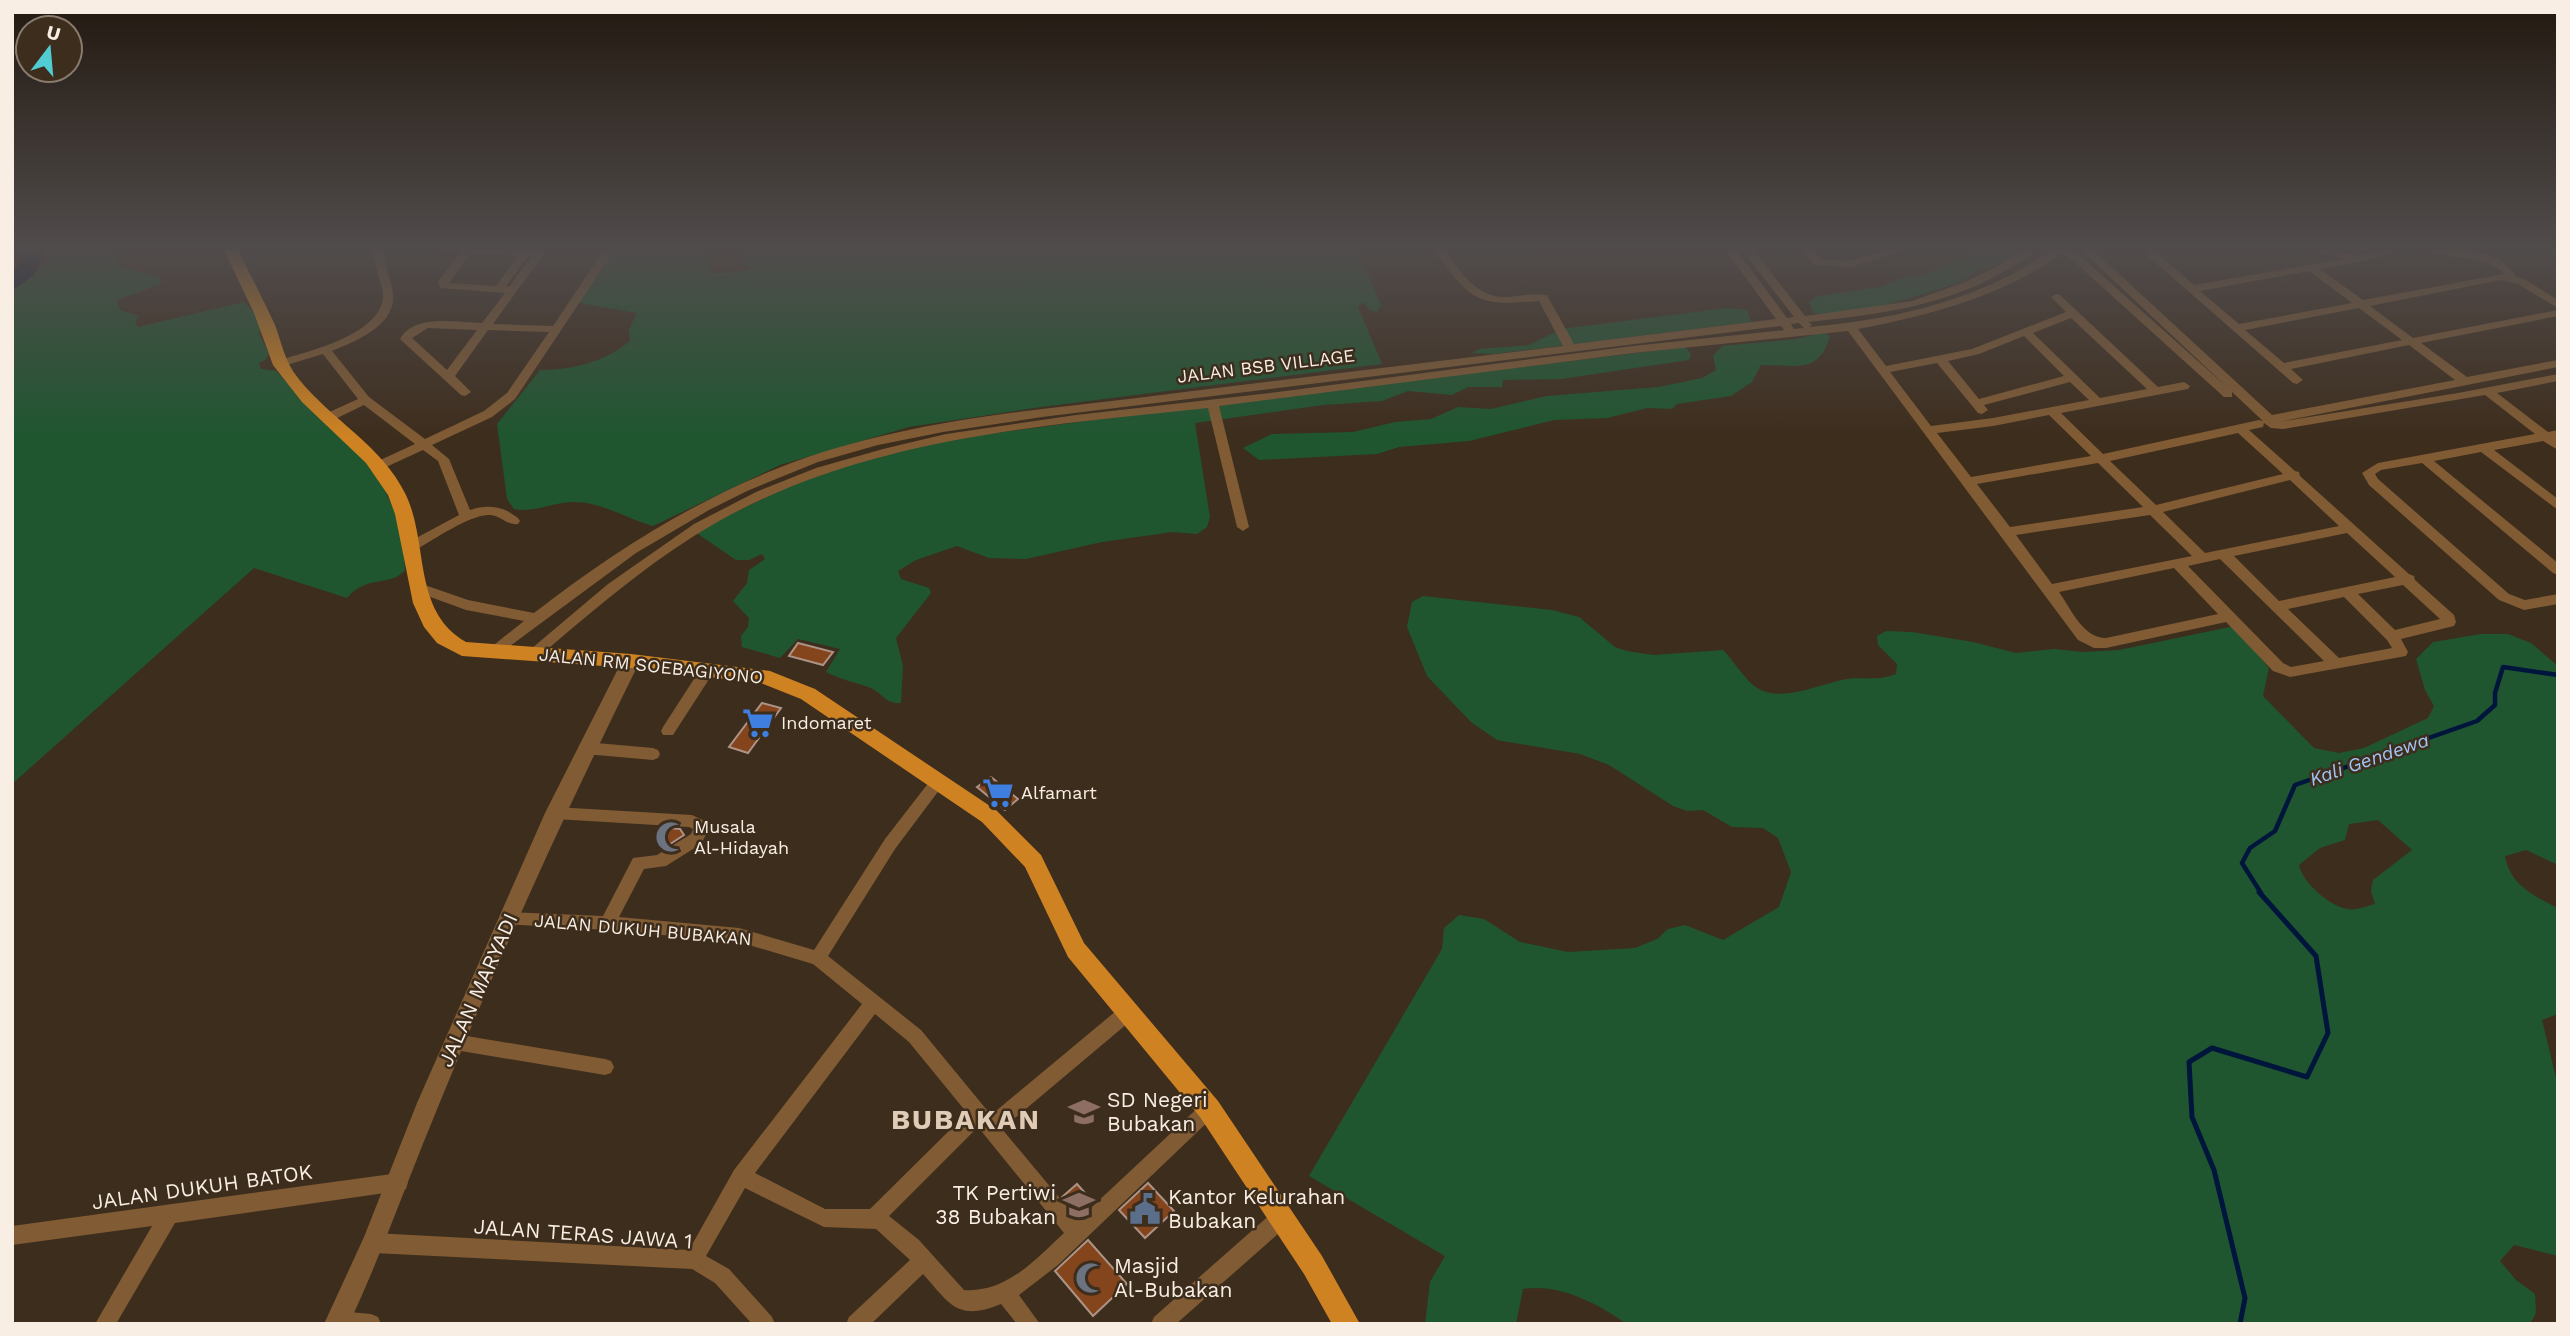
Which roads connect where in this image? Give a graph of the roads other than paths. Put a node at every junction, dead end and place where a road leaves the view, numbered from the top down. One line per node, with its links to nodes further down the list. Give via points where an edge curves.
1 (261, 310): 30 (main road, JALAN RM SOEBAGIYONO)
2 (384, 310): 27 (street, via 362,332)
3 (498, 310): 19 (street)
4 (568, 310): 23 (street)
5 (1550, 310): 26 (street)
6 (1775, 310): 21 (street)
7 (1794, 310): 18 (street)
8 (1885, 310): 18 (street)
9 (1931, 310): 20 (street)
10 (2070, 310): 16 (street)
11 (2137, 310): 53 (street)
12 (2152, 310): 53 (street)
13 (2216, 310): 22 (street)
14 (2329, 310): 22 (street)
15 (2370, 310): 25 (street)
16 (2073, 313): 24 (street); 42 (street)
17 (2558, 313): 25 (street)
18 (1806, 326): 20 (street); 21 (street)
19 (485, 327): 23 (street); 34 (street); 34 (street, via 426,325 406,338)
20 (1851, 327): 32 (street)
21 (1788, 328): 26 (street, JALAN BSB VILLAGE); 49 (street)
22 (2237, 328): 31 (street)
23 (555, 329): 57 (street, via 507,400)
24 (2027, 333): 28 (street); 35 (street)
25 (2413, 343): 31 (street); 38 (street)
26 (1570, 348): 84 (street, JALAN BSB VILLAGE, via 1042,413 867,445 773,475 659,532)
27 (326, 351): 30 (street); 46 (street)
28 (1941, 360): 32 (street); 48 (street)
29 (2558, 363): 33 (street)
30 (279, 364): 51 (main road, JALAN RM SOEBAGIYONO)
31 (2282, 367): 37 (street)
32 (1882, 370): 55 (street)
33 (2487, 375): 38 (street); 41 (street)
34 (449, 376): 44 (street)
35 (2073, 377): 47 (street); 48 (street)
36 (2558, 377): 41 (street)
37 (2297, 380)
38 (2463, 380): 39 (street)
39 (2440, 384): 45 (street); 53 (street)
40 (2184, 386): 42 (street)
41 (2504, 387): 43 (street)
42 (2156, 391): 47 (street)
43 (2487, 391): 45 (street); 56 (street)
44 (465, 392)
45 (2458, 397): 53 (street)
46 (365, 400): 51 (street); 57 (street)
47 (2098, 402): 50 (street)
48 (1977, 403): 52 (street)
49 (1213, 404): 69 (street); 87 (street, via 893,449 794,481 722,513 675,542)
50 (2052, 411): 52 (street); 60 (street)
51 (329, 417): 62 (main road, JALAN RM SOEBAGIYONO)
52 (1993, 422): 55 (street)
53 (2265, 422): 54 (street)
54 (2240, 428): 60 (street); 63 (street)
55 (1927, 430): 64 (street)
56 (2552, 435): 58 (street); 59 (street)
57 (426, 443): 62 (street); 67 (street, via 443,459)
58 (2558, 446)
59 (2484, 448): 61 (street); 65 (street)
60 (2100, 459): 64 (street); 66 (street)
61 (2426, 460): 76 (street); 81 (street, via 2378,467 2368,473 2504,597 2531,606)
62 (380, 465): 72 (main road, JALAN RM SOEBAGIYONO, via 405,514)
63 (2295, 475): 66 (street); 70 (street)
64 (1970, 481): 71 (street)
65 (2558, 506)
66 (2153, 510): 71 (street); 74 (street)
67 (466, 517): 68 (street, via 488,510); 72 (street)
68 (514, 521)
69 (1243, 527)
70 (2352, 528): 73 (street); 77 (street)
71 (2008, 532): 79 (street)
72 (412, 546): 78 (main road, JALAN RM SOEBAGIYONO)
73 (2222, 552): 74 (street); 82 (street)
74 (2201, 557): 75 (street)
75 (2176, 562): 79 (street); 83 (street)
76 (2558, 570)
77 (2409, 579): 80 (street); 85 (street, via 2450,620)
78 (419, 588): 84 (street, via 466,605); 86 (main road, JALAN RM SOEBAGIYONO, via 436,634 462,649)
79 (2050, 589): 83 (street, via 2083,636 2094,643)
80 (2347, 592): 82 (street); 85 (street)
81 (2558, 599)
82 (2277, 606): 89 (street)
83 (2228, 617): 89 (street, via 2284,670)
84 (535, 618): 86 (street, JALAN BSB VILLAGE)
85 (2392, 636): 89 (street, via 2400,645 2399,653)
86 (495, 652): 87 (main road, JALAN RM SOEBAGIYONO)
87 (532, 654): 88 (main road, JALAN RM SOEBAGIYONO)
88 (631, 661): 90 (main road, JALAN RM SOEBAGIYONO); 92 (street, JALAN MARYADI)
89 (2336, 664)
90 (708, 669): 91 (street); 94 (main road, JALAN RM SOEBAGIYONO, via 763,676 796,687)
91 (668, 731)
92 (585, 748): 93 (street); 95 (street, JALAN MARYADI)
93 (653, 754)
94 (938, 781): 98 (street, via 890,844); 100 (main road, JALAN RM SOEBAGIYONO, via 989,816 1033,861 1076,950)
95 (555, 813): 96 (street, JALAN MARYADI); 97 (street, via 692,821 702,827 696,839 660,861 639,863)
96 (508, 919): 97 (street, JALAN DUKUH BUBAKAN); 101 (street, JALAN MARYADI)
97 (608, 923): 98 (street, JALAN DUKUH BUBAKAN, via 739,935)
98 (818, 958): 99 (street, JALAN DUKUH BUBAKAN)
99 (874, 1002): 104 (street, JALAN DUKUH BUBAKAN, via 915,1036); 105 (street)
100 (1128, 1012): 103 (main road, JALAN RM SOEBAGIYONO); 104 (street)
101 (455, 1042): 102 (street); 106 (street, JALAN MARYADI)
102 (605, 1067)
103 (1209, 1109): 109 (main road, JALAN RM SOEBAGIYONO); 110 (street)
104 (984, 1121): 108 (street); 110 (street, JALAN DUKUH BUBAKAN)
105 (741, 1176): 108 (street, via 824,1218); 113 (street)
106 (399, 1182): 107 (street, JALAN DUKUH BATOK); 112 (street, JALAN MARYADI)
107 (169, 1215): 111 (street, JALAN DUKUH BATOK); 117 (street)
108 (874, 1218): 114 (street)
109 (1280, 1219): 122 (street); 123 (main road, JALAN RM SOEBAGIYONO)
110 (1077, 1234): 115 (street)
111 (12, 1236)
112 (373, 1243): 113 (street, JALAN TERAS JAWA 1); 116 (street, JALAN MARYADI)
113 (694, 1260): 119 (street, JALAN TERAS JAWA 1, via 722,1276)
114 (923, 1261): 115 (street, via 958,1300); 120 (street)
115 (1006, 1294): 121 (street)
116 (337, 1322): 118 (street)
117 (105, 1324)
118 (371, 1324)
119 (765, 1324)
120 (856, 1324)
121 (1030, 1324)
122 (1161, 1324)
123 (1347, 1324)

